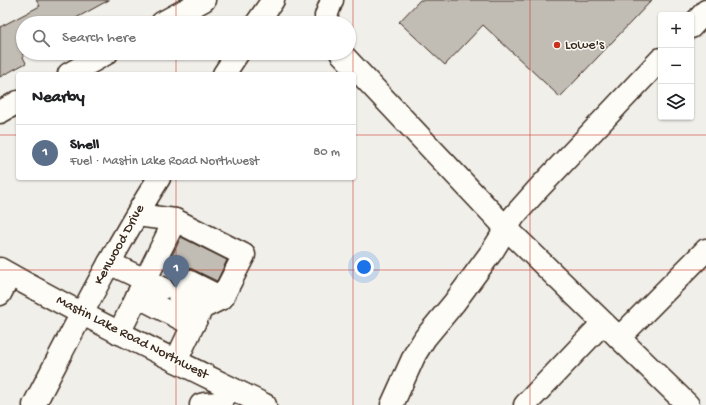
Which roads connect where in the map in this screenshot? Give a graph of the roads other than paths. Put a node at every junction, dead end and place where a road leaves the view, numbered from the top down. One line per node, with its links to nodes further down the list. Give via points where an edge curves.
1 (204, 0): 5 (street)
2 (273, 0): 6 (street)
3 (332, 0): 7 (street)
4 (706, 11): 8 (street)
5 (175, 16)
6 (262, 16)
7 (326, 16)
8 (694, 24)
9 (94, 60): 13 (street)
10 (233, 60): 14 (street)
11 (349, 60): 20 (street)
12 (658, 62): 20 (street, via 538,189)
13 (73, 72)
14 (225, 72)
15 (16, 103): 16 (street)
16 (0, 112)
17 (158, 180): 18 (street, Kenwood Drive)
18 (137, 215): 19 (street); 22 (street, Kenwood Drive)
19 (176, 220): 24 (street); 26 (street, via 244,255)
20 (506, 228): 29 (street); 37 (street, via 493,250 414,354)
21 (706, 250): 31 (street)
22 (109, 263): 24 (street); 27 (street, Kenwood Drive)
23 (5, 272): 25 (street); 27 (street, Mastin Lake Road Northwest)
24 (162, 282): 26 (street); 28 (street); 28 (street); 30 (street)
25 (0, 294)
26 (222, 298): 28 (street)
27 (82, 314): 30 (street, Mastin Lake Road Northwest); 34 (street, Kenwood Drive)
28 (198, 316): 32 (street)
29 (603, 322): 31 (street); 38 (street)
30 (119, 333): 32 (street, Mastin Lake Road Northwest)
31 (619, 338): 39 (street)
32 (176, 361): 33 (street, Mastin Lake Road Northwest)
33 (228, 387): 35 (street, via 222,403); 36 (street, Mastin Lake Road Northwest)
34 (34, 405)
35 (201, 405)
36 (265, 405)
37 (392, 405)
38 (525, 405)
39 (688, 405)

